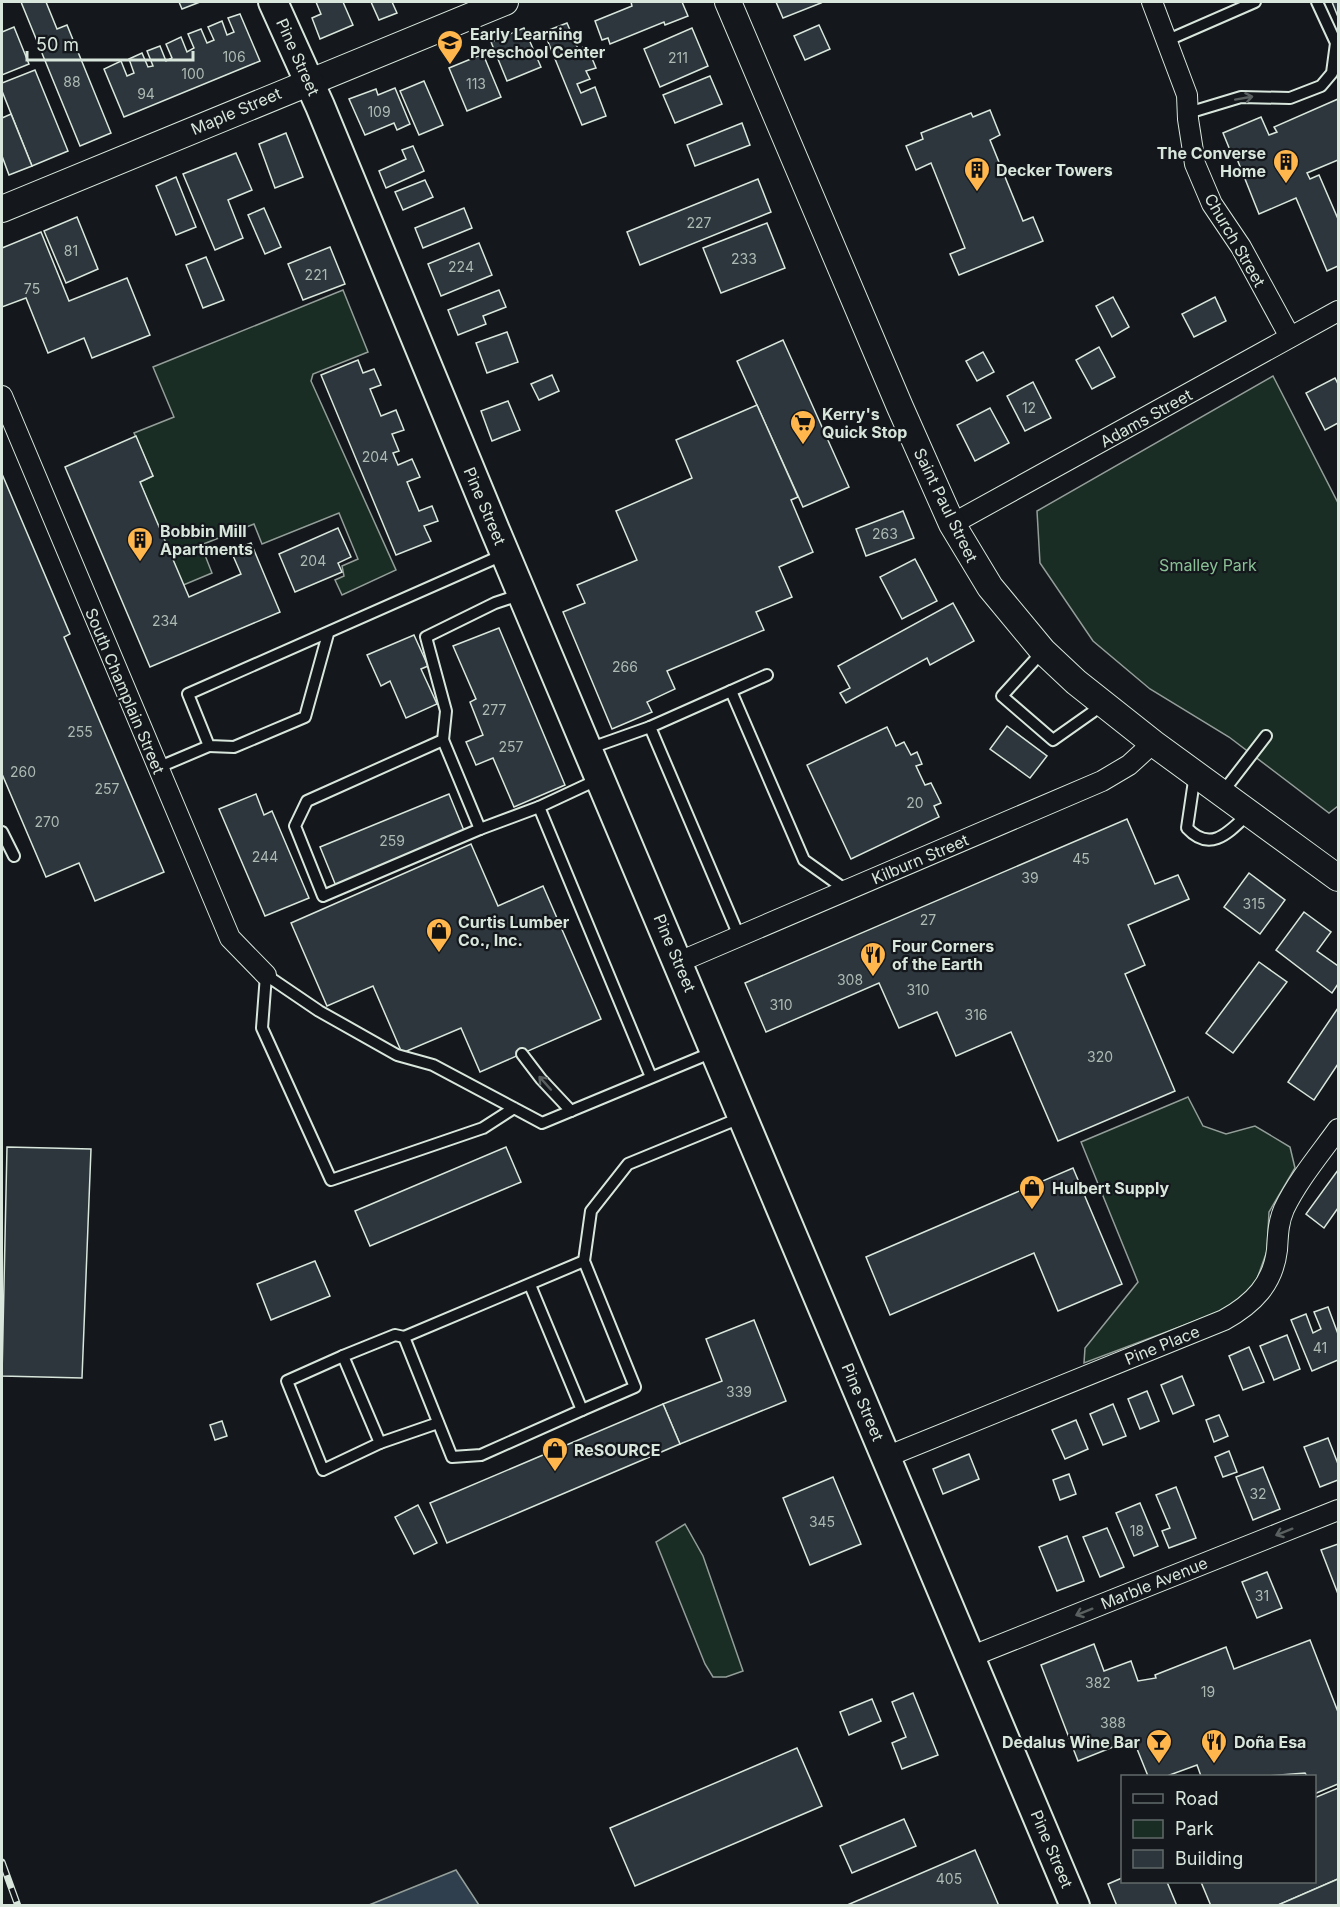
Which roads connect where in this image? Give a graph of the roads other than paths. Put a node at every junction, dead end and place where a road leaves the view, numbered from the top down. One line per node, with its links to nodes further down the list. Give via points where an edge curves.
1 (273, 2): 8 (main road, Pine Street)
2 (505, 2): 8 (street, Maple Street)
3 (728, 2): 14 (street, Saint Paul Street)
4 (1152, 2): 7 (street, Church Street)
5 (1255, 2): 7 (lane)
6 (1317, 2): 9 (lane, one-way to 6, via 1241,97 1290,98 1321,86 1332,73 1336,43)
7 (1168, 40): 9 (street, Church Street, via 1188,95)
8 (308, 81): 10 (street, Maple Street); 15 (main road, Pine Street)
9 (1188, 113): 12 (street, Church Street, via 1195,164 1212,204 1241,247)
10 (2, 209)
11 (1338, 311): 12 (street, Adams Street)
12 (1290, 337): 14 (street, Adams Street)
13 (2, 396): 28 (street, South Champlain Street)
14 (952, 524): 18 (street, Saint Paul Street, via 990,587)
15 (506, 554): 16 (main road, Pine Street); 17 (lane)
16 (522, 593): 24 (lane, via 426,637 446,711); 27 (main road, Pine Street)
17 (328, 634): 26 (lane, via 305,717 234,747); 26 (lane, via 188,694)
18 (1044, 651): 21 (street, Saint Paul Street); 21 (lane, via 1002,696 1053,740)
19 (767, 675): 20 (lane)
20 (731, 691): 22 (lane); 38 (lane, via 804,860)
21 (1104, 704): 25 (street, Saint Paul Street)
22 (650, 727): 27 (lane); 39 (lane)
23 (1266, 736): 31 (lane)
24 (443, 740): 34 (lane); 34 (lane, via 307,801 295,826 323,896)
25 (1154, 743): 29 (street, Saint Paul Street); 38 (street, Kilburn Street, via 1129,765 1102,781)
26 (209, 746): 28 (lane)
27 (588, 749): 30 (main road, Pine Street)
28 (157, 768): 41 (street, South Champlain Street, via 230,938)
29 (1196, 773): 31 (street, Saint Paul Street); 33 (lane, via 1187,828 1195,837 1225,837)
30 (601, 778): 32 (lane); 40 (main road, Pine Street)
31 (1222, 793): 33 (street, Saint Paul Street)
32 (539, 807): 34 (lane); 44 (lane)
33 (1250, 813): 37 (street, Saint Paul Street)
34 (480, 828)
35 (2, 832): 36 (lane)
36 (14, 856)
37 (1338, 878)
38 (846, 890): 39 (street, Kilburn Street)
39 (739, 936): 40 (street, Kilburn Street)
40 (679, 962): 42 (main road, Pine Street)
41 (266, 975): 45 (lane, via 319,1011 397,1055 433,1065); 45 (lane, via 262,1028 331,1180 483,1128)
42 (716, 1051): 44 (lane); 47 (main road, Pine Street)
43 (522, 1054): 46 (lane, one-way to 43)
44 (651, 1077): 46 (lane)
45 (514, 1108): 46 (lane, via 542,1123)
46 (571, 1111)
47 (743, 1117): 49 (lane, via 628,1164 591,1211); 56 (main road, Pine Street)
48 (1338, 1129): 56 (street, Pine Place, via 1285,1208 1277,1226 1272,1274 1243,1309)
49 (584, 1261): 50 (lane); 53 (lane, via 635,1387)
50 (530, 1285): 51 (lane); 53 (lane)
51 (404, 1337): 52 (lane, via 395,1335); 54 (lane)
52 (343, 1356): 55 (lane); 55 (lane, via 288,1381 323,1470)
53 (582, 1410): 54 (lane, via 480,1455 452,1457)
54 (438, 1423): 55 (lane)
55 (380, 1443)
56 (886, 1457): 58 (main road, Pine Street)
57 (1338, 1510): 58 (street, Marble Avenue, one-way to 58)
58 (970, 1657): 59 (main road, Pine Street)
59 (1075, 1905)

